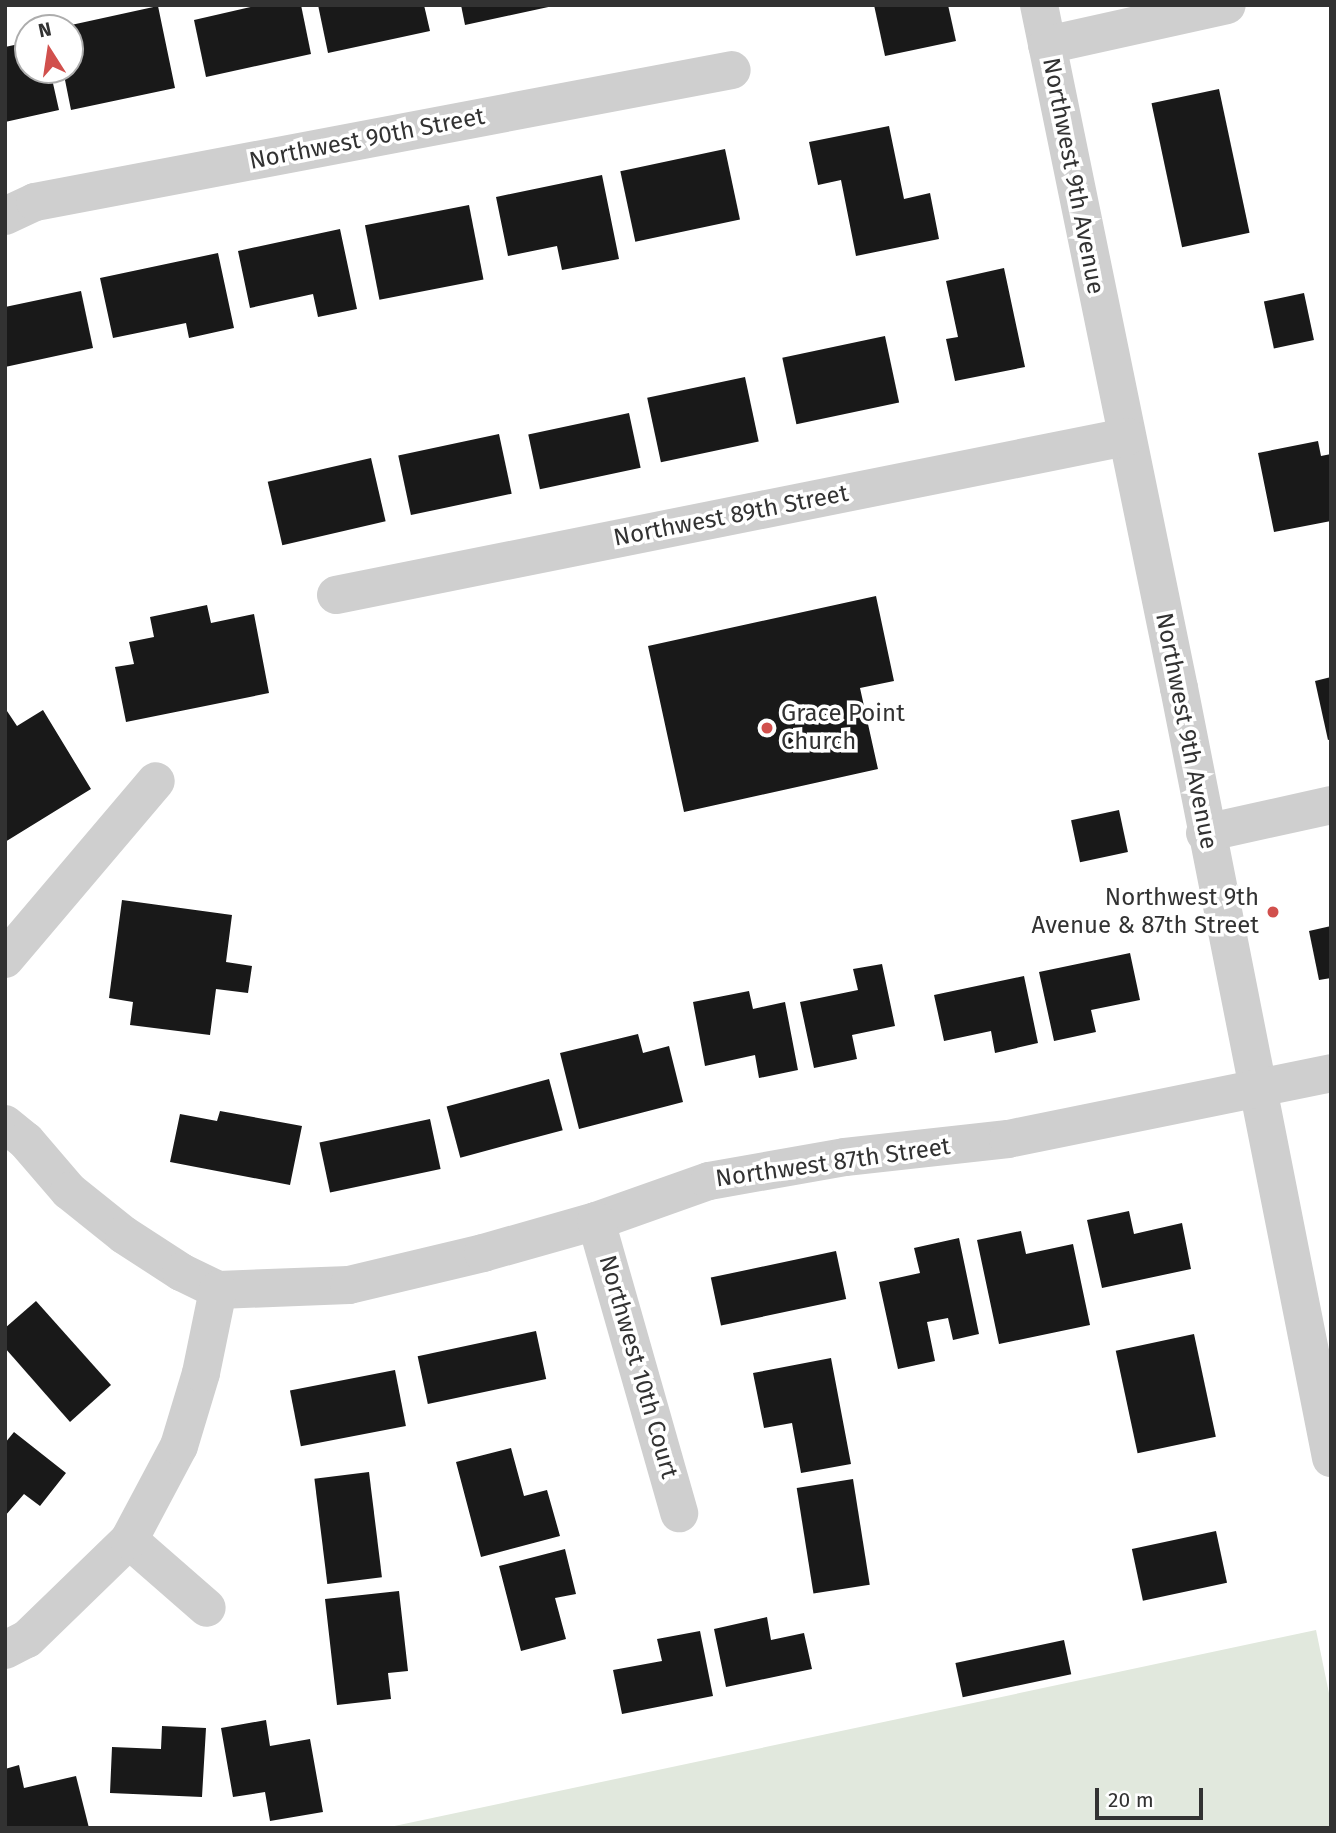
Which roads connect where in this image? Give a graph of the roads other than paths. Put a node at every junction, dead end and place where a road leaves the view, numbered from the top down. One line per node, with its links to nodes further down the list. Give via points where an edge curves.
1 (1039, 5): 3 (street, Northwest 9th Avenue)
2 (1227, 5): 3 (street)
3 (1047, 44): 6 (street, Northwest 9th Avenue)
4 (732, 70): 5 (street, Northwest 90th Street, via 35,202)
5 (5, 216)
6 (1126, 437): 7 (street, Northwest 89th Street); 10 (street, Northwest 9th Avenue)
7 (336, 595)
8 (156, 781): 11 (street)
9 (1331, 805): 10 (street)
10 (1205, 833): 13 (street, Northwest 9th Avenue)
11 (5, 960)
12 (1331, 1073): 13 (street, Northwest 87th Street)
13 (1256, 1089): 15 (street, Northwest 87th Street, via 1008,1139 845,1157 709,1181); 17 (street, Northwest 9th Avenue)
14 (5, 1124): 16 (street, via 69,1191 124,1235)
15 (596, 1221): 16 (street, Northwest 87th Street, via 349,1285); 18 (street, Northwest 10th Court)
16 (218, 1290): 19 (street, via 201,1373 179,1446)
17 (1331, 1458)
18 (679, 1513)
19 (130, 1540): 20 (street); 21 (street, via 26,1639)
20 (206, 1608)
21 (5, 1650)

